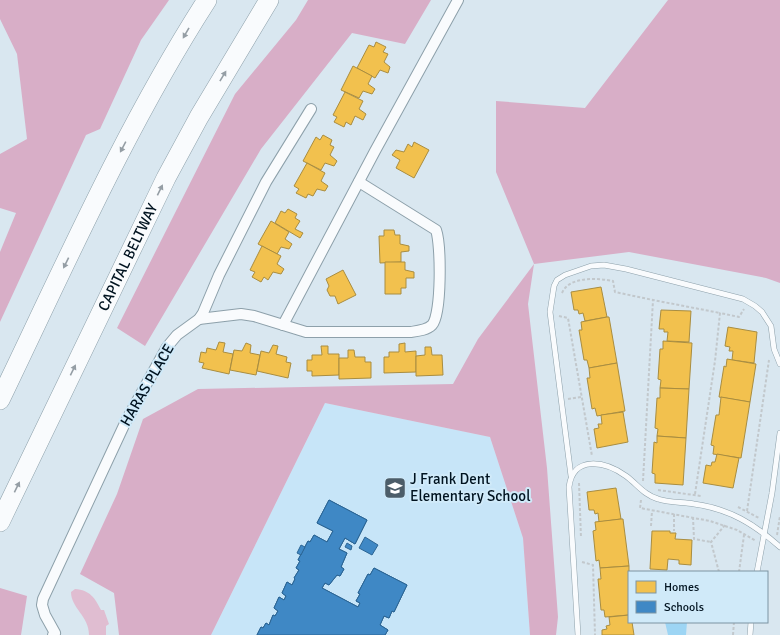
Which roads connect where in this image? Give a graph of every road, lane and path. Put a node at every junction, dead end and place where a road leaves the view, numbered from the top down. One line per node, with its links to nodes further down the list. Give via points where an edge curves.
1 (207, 0): 7 (highway, one-way to 7, via 132,130)
2 (269, 0): 37 (highway, CAPITAL BELTWAY, one-way to 2, via 166,178 198,117)
3 (458, 0): 5 (street)
4 (311, 109): 12 (street, HARAS PLACE, via 266,182)
5 (359, 182): 13 (street); 13 (street, via 436,230 439,254 436,318 432,326 411,332 306,332)
6 (561, 297): 8 (path, via 563,291 574,282 598,278 613,281 615,292)
7 (49, 298): 16 (highway); 18 (highway)
8 (653, 300): 10 (path); 25 (path)
9 (750, 311): 10 (path, via 745,308 739,317)
10 (720, 313): 28 (path)
11 (557, 316): 17 (path, via 568,318)
12 (199, 318): 13 (street, via 241,314); 55 (street, HARAS PLACE, via 177,335 167,347 126,421 73,531 43,599 45,615)
13 (282, 325)
14 (770, 357): 33 (path)
15 (780, 364): 19 (lane, via 767,318 743,299 626,269 604,265 591,266 575,270 557,280 552,292 550,312)
16 (0, 389)
17 (581, 397): 19 (path); 21 (path, via 591,455)
18 (0, 400)
19 (561, 400): 22 (lane)
20 (780, 432): 38 (lane)
21 (595, 457)
22 (571, 476): 42 (lane, via 579,466 589,463 599,465 619,472 657,499 714,508); 56 (lane, via 569,487)
23 (638, 478): 25 (path)
24 (579, 479): 45 (path)
25 (643, 484): 26 (path)
26 (646, 485)
27 (652, 489): 28 (path)
28 (695, 494): 29 (path)
29 (703, 496)
30 (641, 497): 32 (path, via 640,508)
31 (737, 507): 33 (path)
32 (652, 511): 34 (path); 40 (path)
33 (747, 511): 38 (path)
34 (674, 514): 36 (path); 41 (path)
35 (780, 516): 43 (path)
36 (693, 517): 39 (path); 46 (path, via 694,538)
37 (0, 522)
38 (766, 524): 42 (lane)
39 (725, 525): 44 (path); 46 (path)
40 (651, 526)
41 (674, 531)
42 (764, 532): 47 (lane); 48 (lane)
43 (777, 534)
44 (744, 535): 47 (path); 51 (path)
45 (581, 538)
46 (711, 542): 50 (path)
47 (763, 543): 52 (lane)
48 (780, 547)
49 (581, 554): 57 (path, via 581,562 593,565)
50 (719, 571)
51 (739, 571)
52 (757, 571)
53 (734, 623): 58 (path)
54 (751, 623): 59 (lane)
55 (54, 634)
56 (578, 635)
57 (595, 635)
58 (732, 635)
59 (750, 635)

